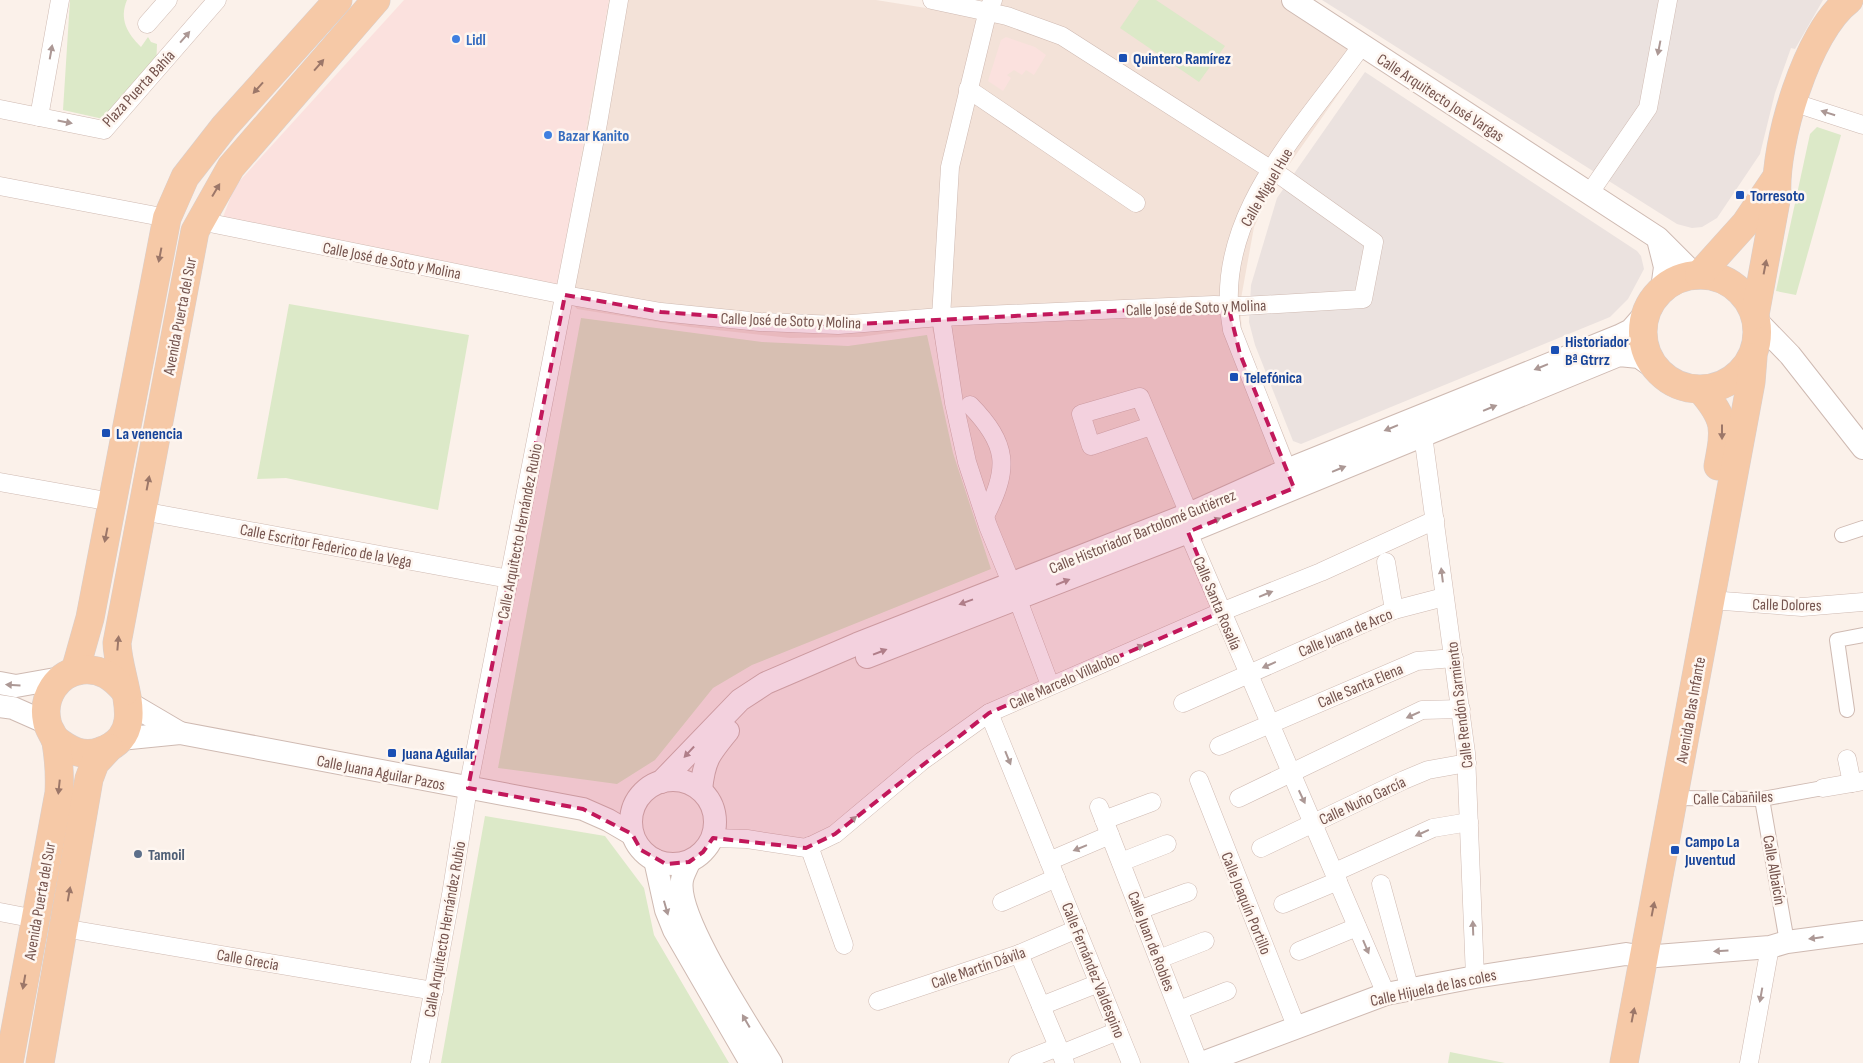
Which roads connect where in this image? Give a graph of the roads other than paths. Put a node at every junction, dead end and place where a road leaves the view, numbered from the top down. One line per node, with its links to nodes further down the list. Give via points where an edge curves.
1 (60, 0): 17 (street, one-way to 1)
2 (168, 0): 12 (street)
3 (218, 0): 17 (street, Plaza Puerta Bahía, one-way to 3, via 104,130)
4 (338, 0): 24 (main road, Avenida Puerta del Sur, one-way to 24, via 218,134 185,177)
5 (376, 0): 25 (main road, Avenida Puerta del Sur, one-way to 5, via 231,167)
6 (619, 0): 29 (street, Calle Arquitecto Hernández Rubio)
7 (932, 0): 11 (street)
8 (1293, 0): 13 (street, Calle Arquitecto José Vargas)
9 (1668, 0): 22 (street, one-way to 22, via 1648,108)
10 (1844, 2): 15 (main road, via 1803,69)
11 (991, 5): 14 (street); 19 (street, via 1062,36)
12 (147, 24)
13 (1362, 45): 19 (street, Calle Miguel Hue); 22 (street, Calle Arquitecto José Vargas)
14 (968, 88): 23 (street); 32 (street, via 950,167)
15 (1792, 102): 18 (street, one-way to 15); 20 (main road)
16 (0, 109): 17 (street, Plaza Puerta Bahía)
17 (39, 117)
18 (1863, 125)
19 (1271, 170): 30 (street, Calle Miguel Hue, via 1240,229 1231,266); 30 (street, Calle José de Soto y Molina, via 1374,242 1363,299)
20 (1776, 178): 27 (main road, via 1745,224); 33 (main road, one-way to 20, via 1777,195)
21 (0, 186): 24 (street)
22 (1589, 194): 26 (street, Calle Arquitecto José Vargas)
23 (1136, 203)
24 (167, 218): 44 (main road, Avenida Puerta del Sur, one-way to 44)
25 (200, 221): 29 (street, Calle José de Soto y Molina); 45 (main road, Avenida Puerta del Sur, one-way to 25, via 195,231)
26 (1658, 238): 27 (street, Calle Arquitecto José Vargas); 28 (street, via 1665,267)
27 (1697, 275): 28 (main road, via 1680,278); 33 (main road, via 1715,276 1737,288 1746,297)
28 (1662, 289): 31 (main road)
29 (565, 295): 32 (street, Calle José de Soto y Molina, via 661,312 760,322 838,325); 52 (street, Calle Arquitecto Hernández Rubio)
30 (1228, 305): 32 (street, Calle José de Soto y Molina); 42 (street, Calle Miguel Hue, via 1240,354)
31 (1646, 314): 36 (main road, via 1642,333 1646,352); 42 (street, Calle Historiador Bartolomé Gutiérrez, one-way to 42, via 1631,330 1619,336)
32 (941, 317): 46 (street, via 954,403)
33 (1756, 317): 34 (street); 35 (main road, via 1758,338)
34 (1790, 355): 35 (street, via 1768,350); 41 (street)
35 (1753, 356): 37 (main road, via 1738,376 1721,386); 55 (main road, Avenida Blas Infante, via 1751,382)
36 (1656, 369): 37 (main road, via 1669,381 1684,388); 40 (street, Calle Historiador Bartolomé Gutiérrez, one-way to 36, via 1619,355 1639,357)
37 (1701, 390): 121 (main road, Avenida Blas Infante, one-way to 121, via 1716,408 1722,422 1722,439)
38 (970, 404): 46 (street, via 997,438 1001,454 998,490)
39 (1151, 426): 48 (street, Calle Santa Rosalía)
40 (1423, 435): 42 (street, Calle Historiador Bartolomé Gutiérrez, one-way to 40); 47 (street, Calle Rendón Sarmiento)
41 (1863, 448)
42 (1290, 479): 48 (street, Calle Historiador Bartolomé Gutiérrez)
43 (0, 482): 44 (street)
44 (112, 502): 61 (main road, Avenida Puerta del Sur, one-way to 61, via 90,618)
45 (142, 511): 52 (street, Calle Escritor Federico de la Vega); 65 (main road, Avenida Puerta del Sur, one-way to 45, via 117,643)
46 (985, 516): 53 (street)
47 (1435, 520): 54 (street, Calle Rendón Sarmiento, one-way to 47); 58 (street, Calle Marcelo Villalobo, one-way to 47, via 1321,572)
48 (1188, 523): 53 (street, Calle Historiador Bartolomé Gutiérrez); 58 (street, Calle Santa Rosalía)
49 (1863, 528): 50 (street)
50 (1842, 535)
51 (1386, 562): 57 (street)
52 (509, 579): 82 (street, Calle Arquitecto Hernández Rubio)
53 (1015, 592): 64 (street); 80 (street, Calle Historiador Bartolomé Gutiérrez, one-way to 80, via 851,646 766,683 740,700); 84 (street, Calle Historiador Bartolomé Gutiérrez, one-way to 53, via 708,754 739,718 762,701)
54 (1444, 597): 57 (street, Calle Juana de Arco); 60 (street, Calle Rendón Sarmiento)
55 (1710, 600): 56 (street, Calle Dolores, via 1802,607); 87 (main road, Avenida Blas Infante)
56 (1863, 602)
57 (1394, 610): 62 (street, Calle Juana de Arco, one-way to 62)
58 (1221, 612): 62 (street, Calle Santa Rosalía); 64 (street, Calle Marcelo Villalobo, one-way to 58)
59 (1863, 635): 69 (street, via 1837,640)
60 (1454, 658): 68 (street, Calle Rendón Sarmiento); 71 (street, Calle Santa Elena, via 1417,661)
61 (68, 674): 63 (street, one-way to 63, via 16,686); 65 (main road, via 89,669 103,672 116,680); 72 (main road, Avenida Puerta del Sur, via 50,691 46,706)
62 (1248, 674): 66 (street, Calle Juana de Arco); 71 (street, Calle Santa Rosalía)
63 (0, 683)
64 (1050, 685): 70 (street, Calle Marcelo Villalobo)
65 (127, 697): 73 (street, Calle Juana Aguilar Pazos); 74 (main road, Avenida Puerta del Sur, via 130,716 127,729)
66 (1183, 703)
67 (0, 706): 72 (street, via 13,708)
68 (1460, 709): 77 (street, Calle Rendón Sarmiento); 78 (street, one-way to 78, via 1422,710)
69 (1847, 710)
70 (989, 713): 97 (street, Calle Marcelo Villalobo, one-way to 70, via 835,834 922,762); 100 (street, Calle Fernández Valdespino, one-way to 100)
71 (1270, 724): 75 (street, Calle Santa Elena); 78 (street, Calle Santa Rosalía)
72 (51, 731): 74 (main road, via 67,749 81,754 96,753); 111 (main road, Avenida Puerta del Sur, one-way to 111, via 61,771)
73 (180, 733): 74 (street, Calle Juana Aguilar Pazos); 82 (street, Calle Juana Aguilar Pazos)
74 (114, 744): 112 (main road, Avenida Puerta del Sur, one-way to 74, via 89,779 95,763)
75 (1219, 746)
76 (1847, 759): 81 (street, Calle Cabañiles)
77 (1467, 763): 92 (street, Calle Nuño García, via 1428,770); 93 (street, Calle Rendón Sarmiento)
78 (1290, 772): 86 (street); 92 (street, Calle Santa Rosalía, one-way to 92)
79 (1199, 780): 132 (street, Calle Joaquín Portillo)
80 (661, 782): 84 (street, via 682,782); 85 (street, Calle Historiador Bartolomé Gutiérrez)
81 (1858, 782): 83 (street, Calle Cabañiles)
82 (468, 788): 90 (street, Calle Juana Aguilar Pazos); 126 (street, Calle Arquitecto Hernández Rubio)
83 (1823, 788): 88 (street, Calle Cabañiles)
84 (701, 790): 95 (street, via 714,812)
85 (640, 795): 90 (street, Calle Juana Aguilar Pazos, via 611,806); 94 (street, via 631,820)
86 (1239, 798)
87 (1673, 798): 88 (street, Calle Cabañiles); 121 (main road, Avenida Blas Infante, one-way to 87)
88 (1762, 799): 117 (street, Calle Albaicín)
89 (1152, 802): 91 (street)
90 (583, 809): 94 (street, Calle Juana Aguilar Pazos)
91 (1104, 821): 100 (street, one-way to 100); 102 (street, Calle Juan de Robles)
92 (1313, 822): 98 (street, Calle Nuño García); 103 (street, Calle Santa Rosalía)
93 (1469, 822): 103 (street, one-way to 103, via 1432,828); 123 (street, Calle Rendón Sarmiento, one-way to 93)
94 (632, 834): 99 (street, via 641,850)
95 (713, 838): 97 (street, Calle Marcelo Villalobo); 101 (street, via 704,852)
96 (1167, 844): 102 (street)
97 (810, 846): 118 (street)
98 (1261, 848)
99 (654, 860): 101 (street, via 666,864); 138 (street, one-way to 138, via 674,930)
100 (1049, 860): 104 (street, Calle Fernández Valdespino)
101 (689, 862): 139 (street, one-way to 101, via 700,940 684,904 682,881)
102 (1121, 862): 109 (street, Calle Juan de Robles)
103 (1336, 876): 108 (street); 113 (street, Calle Santa Rosalía)
104 (1056, 878): 107 (street); 114 (street, Calle Fernández Valdespino)
105 (1381, 884): 125 (street)
106 (1188, 892): 109 (street)
107 (1002, 902)
108 (1283, 904)
109 (1140, 910): 122 (street, Calle Juan de Robles)
110 (0, 912): 111 (street)
111 (36, 919): 135 (main road, Avenida Puerta del Sur, one-way to 135)
112 (63, 928): 126 (street, Calle Grecia); 136 (main road, Avenida Puerta del Sur)
113 (1358, 928): 119 (street); 128 (street, Calle Santa Rosalía, one-way to 128)
114 (1077, 929): 120 (street, Calle Martín Dávila); 124 (street, Calle Fernández Valdespino)
115 (1863, 932): 117 (street, Calle Hijuela de las coles, one-way to 117)
116 (1205, 941): 122 (street)
117 (1778, 944): 121 (street, Calle Hijuela de las coles, one-way to 121); 145 (street, one-way to 145)
118 (844, 945)
119 (1299, 951)
120 (1019, 954): 129 (street, Calle Martín Dávila); 130 (street)
121 (1635, 955): 123 (street, Calle Hijuela de las coles); 143 (main road, Avenida Blas Infante); 144 (main road, Avenida Blas Infante, one-way to 121)
122 (1159, 958): 131 (street, Calle Juan de Robles)
123 (1475, 977): 125 (street, Calle Hijuela de las coles)
124 (1098, 983): 130 (street); 133 (street, Calle Fernández Valdespino)
125 (1410, 990): 128 (street, Calle Hijuela de las coles)
126 (434, 991): 137 (street, Calle Arquitecto Hernández Rubio)
127 (1226, 991): 131 (street)
128 (1386, 994): 132 (street, Calle Hijuela de las coles)
129 (878, 1001)
130 (1041, 1006): 134 (street)
131 (1179, 1010): 142 (street, Calle Juan de Robles)
132 (1296, 1026): 142 (street, Calle Hijuela de las coles)
133 (1118, 1031): 134 (street); 141 (street, Calle Fernández Valdespino)
134 (1061, 1055): 140 (street)
135 (9, 1063)
136 (40, 1063)
137 (420, 1063)
138 (751, 1063)
139 (771, 1063)
140 (1018, 1063)
141 (1131, 1063)
142 (1201, 1063)
143 (1606, 1063)
144 (1624, 1063)
145 (1749, 1063)

